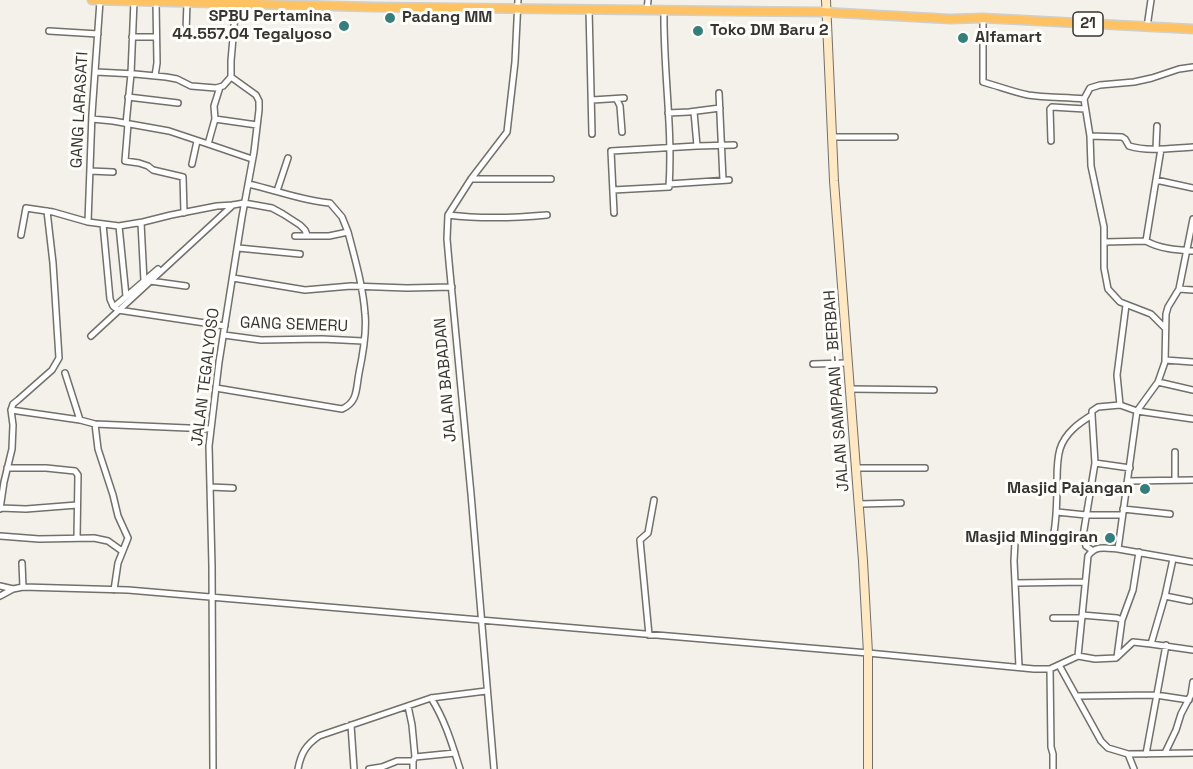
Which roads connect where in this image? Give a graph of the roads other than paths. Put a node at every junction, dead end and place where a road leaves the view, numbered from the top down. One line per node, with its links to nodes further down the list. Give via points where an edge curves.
1 (92, 0): 4 (highway, 21)
2 (826, 0): 13 (main road, JALAN SAMPAAN - BERBAH)
3 (1152, 0): 15 (street)
4 (100, 1): 5 (highway, 21); 19 (street, GANG LARASATI)
5 (134, 1): 7 (highway, 21); 20 (street)
6 (189, 1): 7 (highway, 21); 8 (highway, 21); 18 (street)
7 (156, 2): 21 (street)
8 (236, 3): 9 (highway, 21, via 373,7); 26 (street)
9 (517, 4): 11 (highway, 21); 61 (street, via 507,132)
10 (647, 5): 11 (highway, 21); 12 (highway, 21)
11 (589, 9): 31 (street)
12 (664, 10): 13 (highway, 21); 36 (street)
13 (826, 12): 14 (highway, 21); 45 (main road, JALAN SAMPAAN - BERBAH)
14 (983, 18): 15 (highway, 21); 30 (street, via 983,82 1026,95)
15 (1147, 27): 16 (highway, 21)
16 (1193, 29)
17 (49, 31): 19 (street)
18 (186, 32)
19 (98, 34): 23 (street, GANG LARASATI)
20 (132, 37): 21 (street); 24 (street)
21 (156, 37): 25 (street)
22 (1193, 68): 30 (street, via 1134,82 1096,86 1090,88)
23 (96, 72): 24 (street); 37 (street, GANG LARASATI)
24 (131, 74): 25 (street); 29 (street)
25 (155, 76): 27 (street, via 191,86)
26 (231, 77): 27 (street); 40 (street, JALAN TEGALYOSO, via 256,95)
27 (220, 87): 38 (street)
28 (719, 93): 33 (street)
29 (128, 97): 32 (street); 39 (street)
30 (1084, 99): 34 (street)
31 (592, 100): 42 (street, via 621,99); 43 (street)
32 (178, 104)
33 (720, 108): 35 (street); 50 (street)
34 (1085, 109): 44 (street); 48 (street, via 1052,107)
35 (694, 112): 36 (street); 52 (street)
36 (668, 113): 53 (street)
37 (93, 119): 39 (street); 59 (street, GANG LARASATI)
38 (215, 119): 40 (street); 49 (street)
39 (127, 124): 47 (street); 72 (street, via 125,161 183,177)
40 (257, 124): 57 (street, JALAN TEGALYOSO)
41 (1157, 126): 55 (street)
42 (622, 132)
43 (592, 134)
44 (1090, 136): 55 (street, via 1122,137 1129,146); 86 (street)
45 (832, 137): 46 (street); 107 (main road, JALAN SAMPAAN - BERBAH)
46 (895, 137)
47 (197, 141): 49 (street); 58 (street)
48 (1051, 141)
49 (208, 144): 57 (street)
50 (721, 145): 51 (street); 52 (street); 65 (street, via 726,180)
51 (734, 145)
52 (697, 146): 53 (street)
53 (669, 147): 65 (street); 67 (street, via 611,151)
54 (1193, 147): 55 (street)
55 (1159, 149): 63 (street)
56 (288, 158): 68 (street)
57 (252, 159): 64 (street, JALAN TEGALYOSO)
58 (192, 164)
59 (90, 171): 60 (street); 77 (street, GANG LARASATI)
60 (113, 172)
61 (471, 179): 62 (street); 74 (street)
62 (551, 179)
63 (1156, 180): 66 (street); 85 (street)
64 (248, 184): 68 (street); 69 (street, JALAN TEGALYOSO)
65 (669, 184): 67 (street)
66 (1193, 188)
67 (613, 190): 73 (street)
68 (277, 191): 81 (street, via 330,203)
69 (244, 202): 70 (street); 82 (street, via 272,208 300,225); 87 (street, JALAN TEGALYOSO)
70 (230, 206): 72 (street); 91 (street)
71 (46, 211): 77 (street); 83 (street, via 26,208); 116 (street, via 59,358)
72 (184, 213): 78 (street)
73 (614, 213)
74 (448, 215): 75 (street); 94 (street, JALAN BABADAN)
75 (547, 215)
76 (1193, 219): 88 (street)
77 (88, 222): 79 (street)
78 (141, 223): 80 (street); 91 (street)
79 (103, 224): 80 (street); 99 (street, via 110,299)
80 (119, 226): 97 (street)
81 (348, 232): 82 (street); 93 (street)
82 (308, 235): 84 (street)
83 (21, 236)
84 (295, 236)
85 (1146, 241): 86 (street); 88 (street)
86 (1105, 242): 98 (street, via 1108,289)
87 (238, 248): 89 (street); 90 (street, JALAN TEGALYOSO)
88 (1190, 251): 95 (street)
89 (300, 254)
90 (233, 278): 93 (street, via 304,290); 100 (street, JALAN TEGALYOSO)
91 (147, 281): 92 (street); 97 (street); 99 (street)
92 (186, 286)
93 (361, 286): 94 (street); 104 (street)
94 (452, 287): 165 (street, JALAN BABADAN)
95 (1179, 289): 96 (street); 101 (street, via 1168,307)
96 (1193, 290)
97 (126, 296): 99 (street)
98 (1126, 305): 101 (street, via 1151,314); 115 (street, via 1117,375)
99 (116, 308): 100 (street); 103 (street)
100 (225, 326): 102 (street, JALAN TEGALYOSO)
101 (1165, 328): 105 (street)
102 (224, 335): 104 (street, GANG SEMERU, via 261,340); 111 (street, JALAN TEGALYOSO)
103 (91, 336)
104 (363, 341): 111 (street, via 355,396 342,409)
105 (1165, 360): 106 (street); 110 (street)
106 (1193, 362)
107 (847, 363): 108 (street); 112 (main road, JALAN SAMPAAN - BERBAH)
108 (813, 364)
109 (65, 373): 119 (street)
110 (1158, 382): 114 (street); 117 (street)
111 (216, 388): 122 (street, JALAN TEGALYOSO)
112 (850, 389): 113 (street); 126 (main road, JALAN SAMPAAN - BERBAH)
113 (934, 390)
114 (1193, 390)
115 (1120, 405): 117 (street); 118 (street, via 1098,407)
116 (11, 410): 119 (street); 125 (street, via 14,425)
117 (1137, 411): 120 (street); 128 (street)
118 (1092, 415): 124 (street); 139 (street, via 1072,430 1061,447)
119 (80, 420): 121 (street)
120 (1192, 421)
121 (95, 424): 122 (street); 146 (street, via 98,449 128,538)
122 (211, 429): 132 (street, JALAN TEGALYOSO)
123 (1174, 452): 129 (street)
124 (1095, 463): 128 (street); 141 (street)
125 (7, 468): 137 (street, via 75,471); 138 (street)
126 (856, 468): 127 (street); 136 (main road, JALAN SAMPAAN - BERBAH)
127 (926, 468)
128 (1130, 468): 131 (street)
129 (1175, 480): 130 (street); 131 (street)
130 (1193, 480)
131 (1128, 482): 140 (street)
132 (210, 487): 133 (street); 160 (street, JALAN TEGALYOSO)
133 (233, 488)
134 (654, 500): 166 (street, via 648,533 640,540)
135 (901, 503): 136 (street)
136 (859, 504): 170 (main road, JALAN SAMPAAN - BERBAH)
137 (77, 505): 138 (street); 144 (street)
138 (0, 508)
139 (1057, 512): 141 (street); 153 (street, via 1053,538 1015,542)
140 (1123, 512): 141 (street); 142 (street); 145 (street)
141 (1086, 514): 147 (street, via 1083,536 1086,546)
142 (1170, 514)
143 (0, 536): 144 (street)
144 (77, 538): 146 (street, via 94,538)
145 (1118, 549): 147 (street); 148 (street)
146 (123, 551): 157 (street)
147 (1093, 551): 152 (street, via 1088,556)
148 (1139, 552): 149 (street); 164 (street, via 1133,590)
149 (1173, 559): 150 (street); 159 (street)
150 (1193, 562)
151 (22, 563): 155 (street)
152 (1085, 582): 153 (street); 162 (street)
153 (1016, 583): 174 (street)
154 (0, 586): 156 (street)
155 (23, 587): 156 (street); 157 (street)
156 (13, 590): 158 (street)
157 (114, 590): 160 (street)
158 (0, 596)
159 (1165, 596): 161 (street); 167 (street)
160 (212, 598): 165 (street); 190 (street, JALAN TEGALYOSO)
161 (1190, 601)
162 (1082, 617): 163 (street); 164 (street); 171 (street)
163 (1053, 618)
164 (1122, 620): 172 (street)
165 (481, 621): 166 (street); 177 (street, JALAN BABADAN)
166 (649, 635): 170 (street)
167 (1151, 644): 168 (street); 172 (street, via 1133,642)
168 (1166, 645): 169 (street); 178 (street)
169 (1193, 650)
170 (868, 654): 174 (street); 197 (main road, JALAN SAMPAAN - BERBAH)
171 (1078, 656): 172 (street); 173 (street)
172 (1116, 658)
173 (1059, 665): 175 (street); 179 (street)
174 (1019, 667): 175 (street)
175 (1050, 669): 198 (street)
176 (1193, 682): 181 (street)
177 (486, 691): 180 (street); 196 (street, JALAN BABADAN)
178 (1156, 695): 179 (street); 181 (street); 188 (street)
179 (1077, 696): 187 (street, via 1104,745)
180 (431, 698): 182 (street); 184 (street)
181 (1189, 700): 185 (street)
182 (408, 706): 183 (street); 189 (street)
183 (351, 725): 191 (street, via 313,740 301,754); 192 (street)
184 (455, 753): 189 (street); 195 (street)
185 (1165, 753): 186 (street); 188 (street)
186 (1193, 753)
187 (1128, 754): 188 (street); 199 (street)
188 (1146, 754)
189 (414, 759): 193 (street); 194 (street)
190 (213, 769)
191 (298, 769)
192 (354, 769)
193 (369, 769)
194 (413, 769)
195 (460, 769)
196 (494, 769)
197 (868, 769)
198 (1053, 769)
199 (1134, 769)

